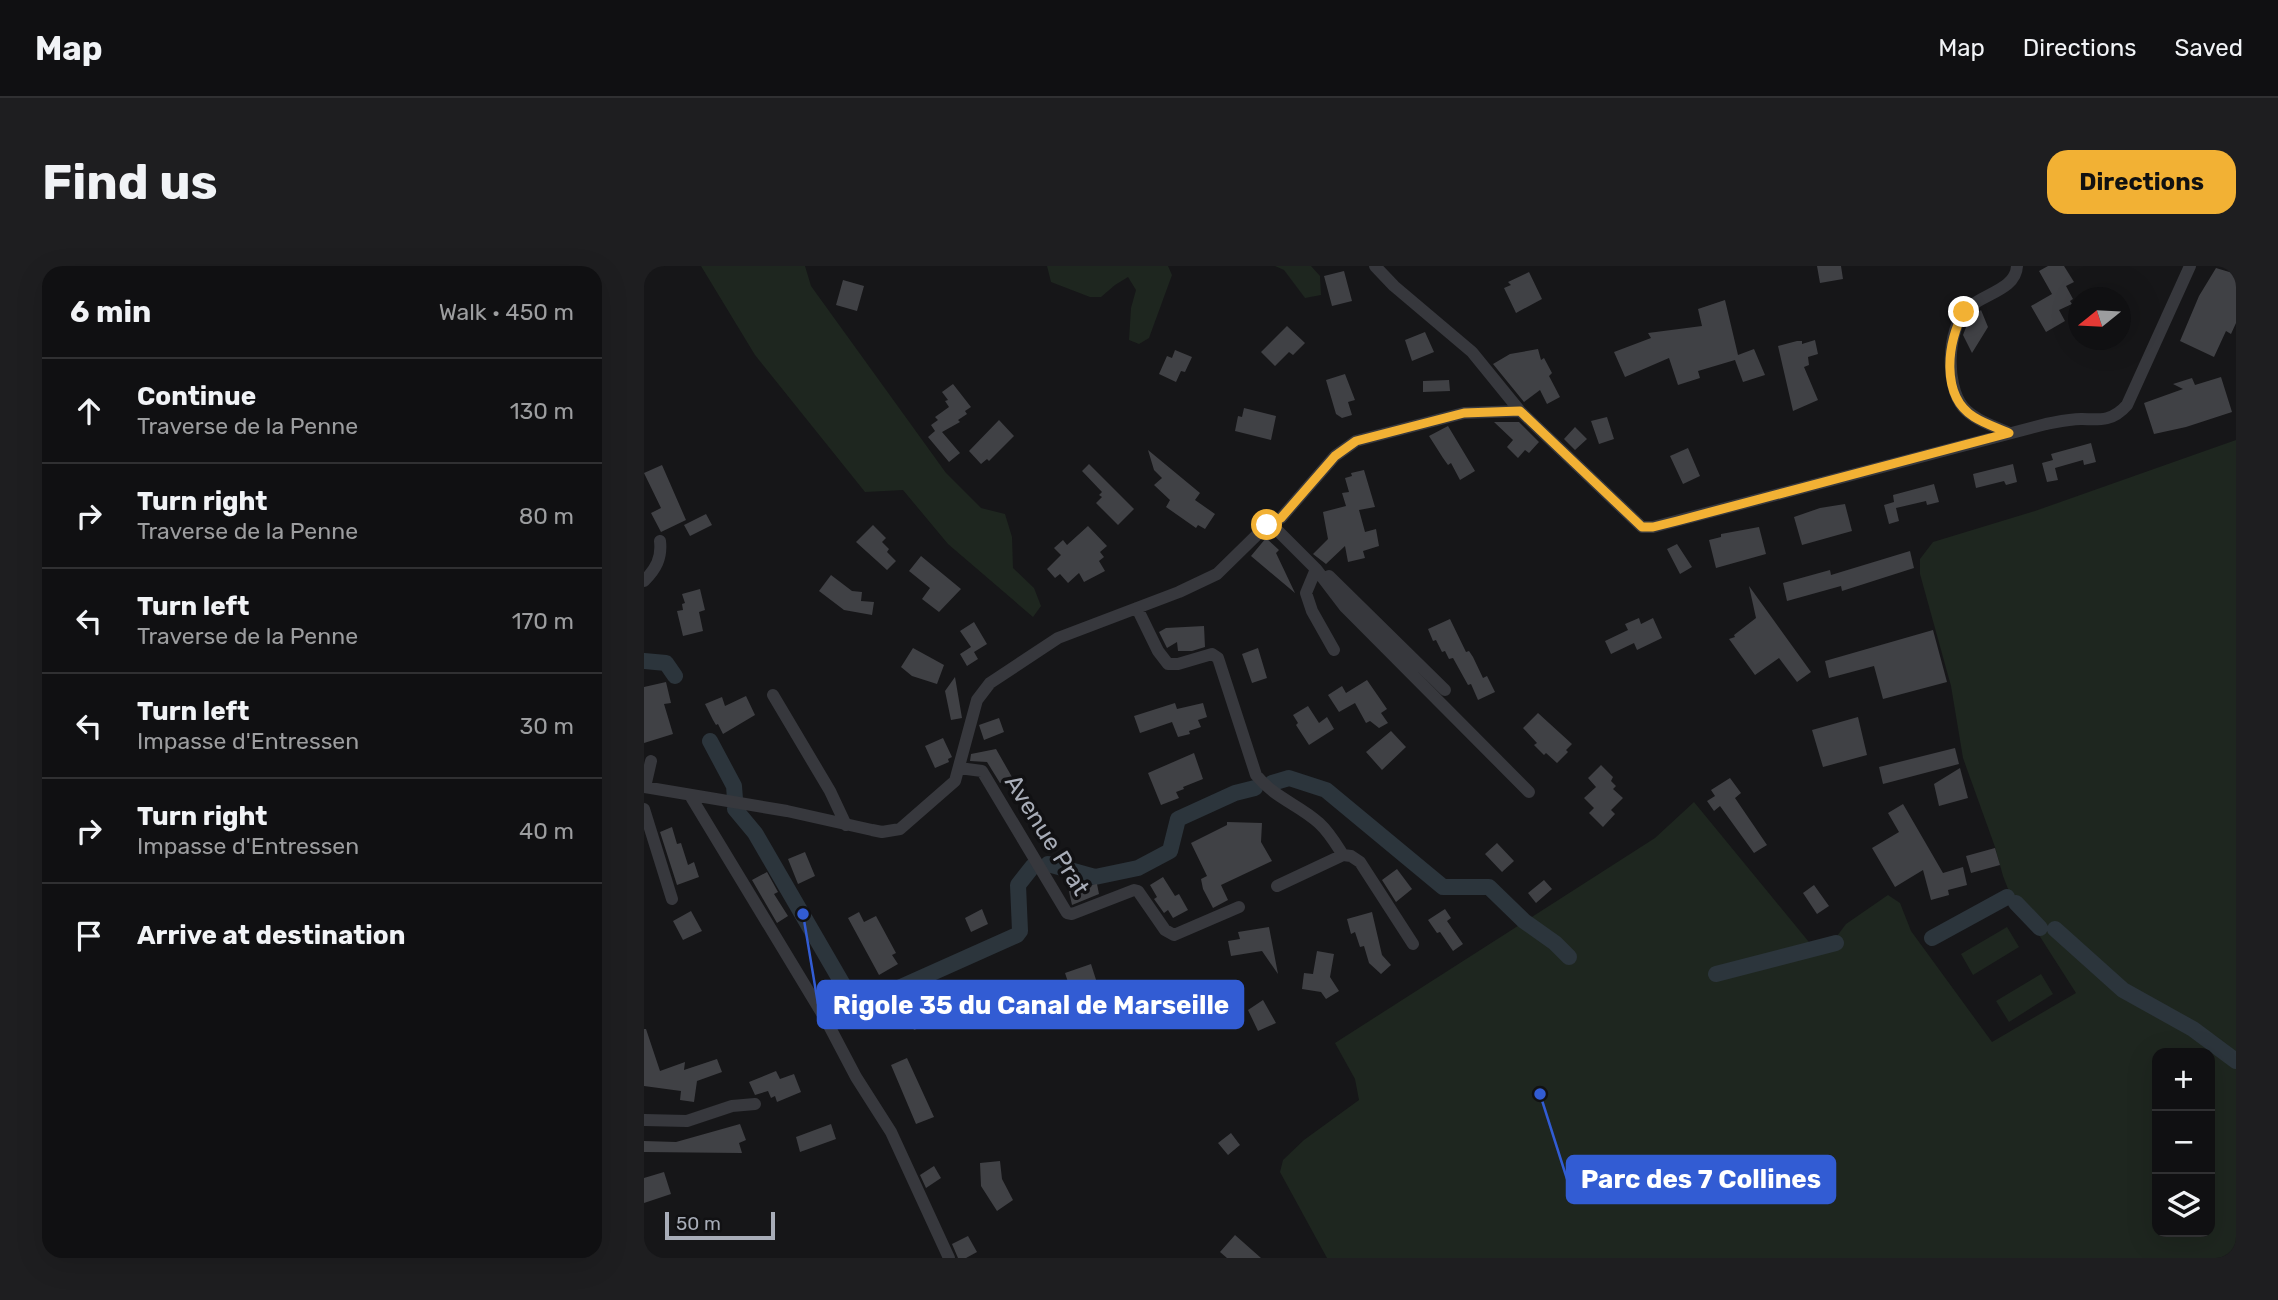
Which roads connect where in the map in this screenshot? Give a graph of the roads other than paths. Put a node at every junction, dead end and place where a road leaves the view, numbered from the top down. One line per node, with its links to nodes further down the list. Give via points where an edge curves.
1 (1375, 266): 4 (street, via 1472,352)
2 (2017, 266): 5 (street, via 2011,282 1964,312 1950,366 1962,407)
3 (2190, 266): 5 (street, via 2119,415)
4 (1520, 411): 5 (street, via 1642,527); 6 (street, via 1464,413 1356,441 1335,456 1281,518)
5 (2009, 433)
6 (1270, 523): 8 (street); 10 (street, via 1217,574)
7 (660, 541): 9 (street, via 662,553)
8 (1317, 569): 11 (street, via 1306,593); 12 (street, via 1332,577); 17 (street, via 1345,607)
9 (644, 581)
10 (1137, 607): 15 (street, via 1058,638 990,683 977,700); 21 (street, via 1168,664 1212,654 1217,658 1256,775 1268,790 1318,821)
11 (1334, 650)
12 (1445, 690)
13 (772, 695): 20 (street)
14 (651, 761): 16 (street)
15 (959, 768): 20 (street, via 955,781 900,829 882,832); 24 (street, Avenue Prat, via 982,771 1067,913 1134,890 1164,930 1174,935)
16 (645, 787): 18 (street)
17 (1529, 792)
18 (691, 797): 20 (street); 28 (street, via 891,1132)
19 (644, 809): 23 (street)
20 (846, 825)
21 (1343, 855): 22 (street); 25 (street, via 1360,862)
22 (1277, 886)
23 (672, 899)
24 (1239, 907)
25 (1413, 944)
26 (755, 1104): 27 (street, via 732,1106 687,1121)
27 (644, 1120)
28 (949, 1258)

